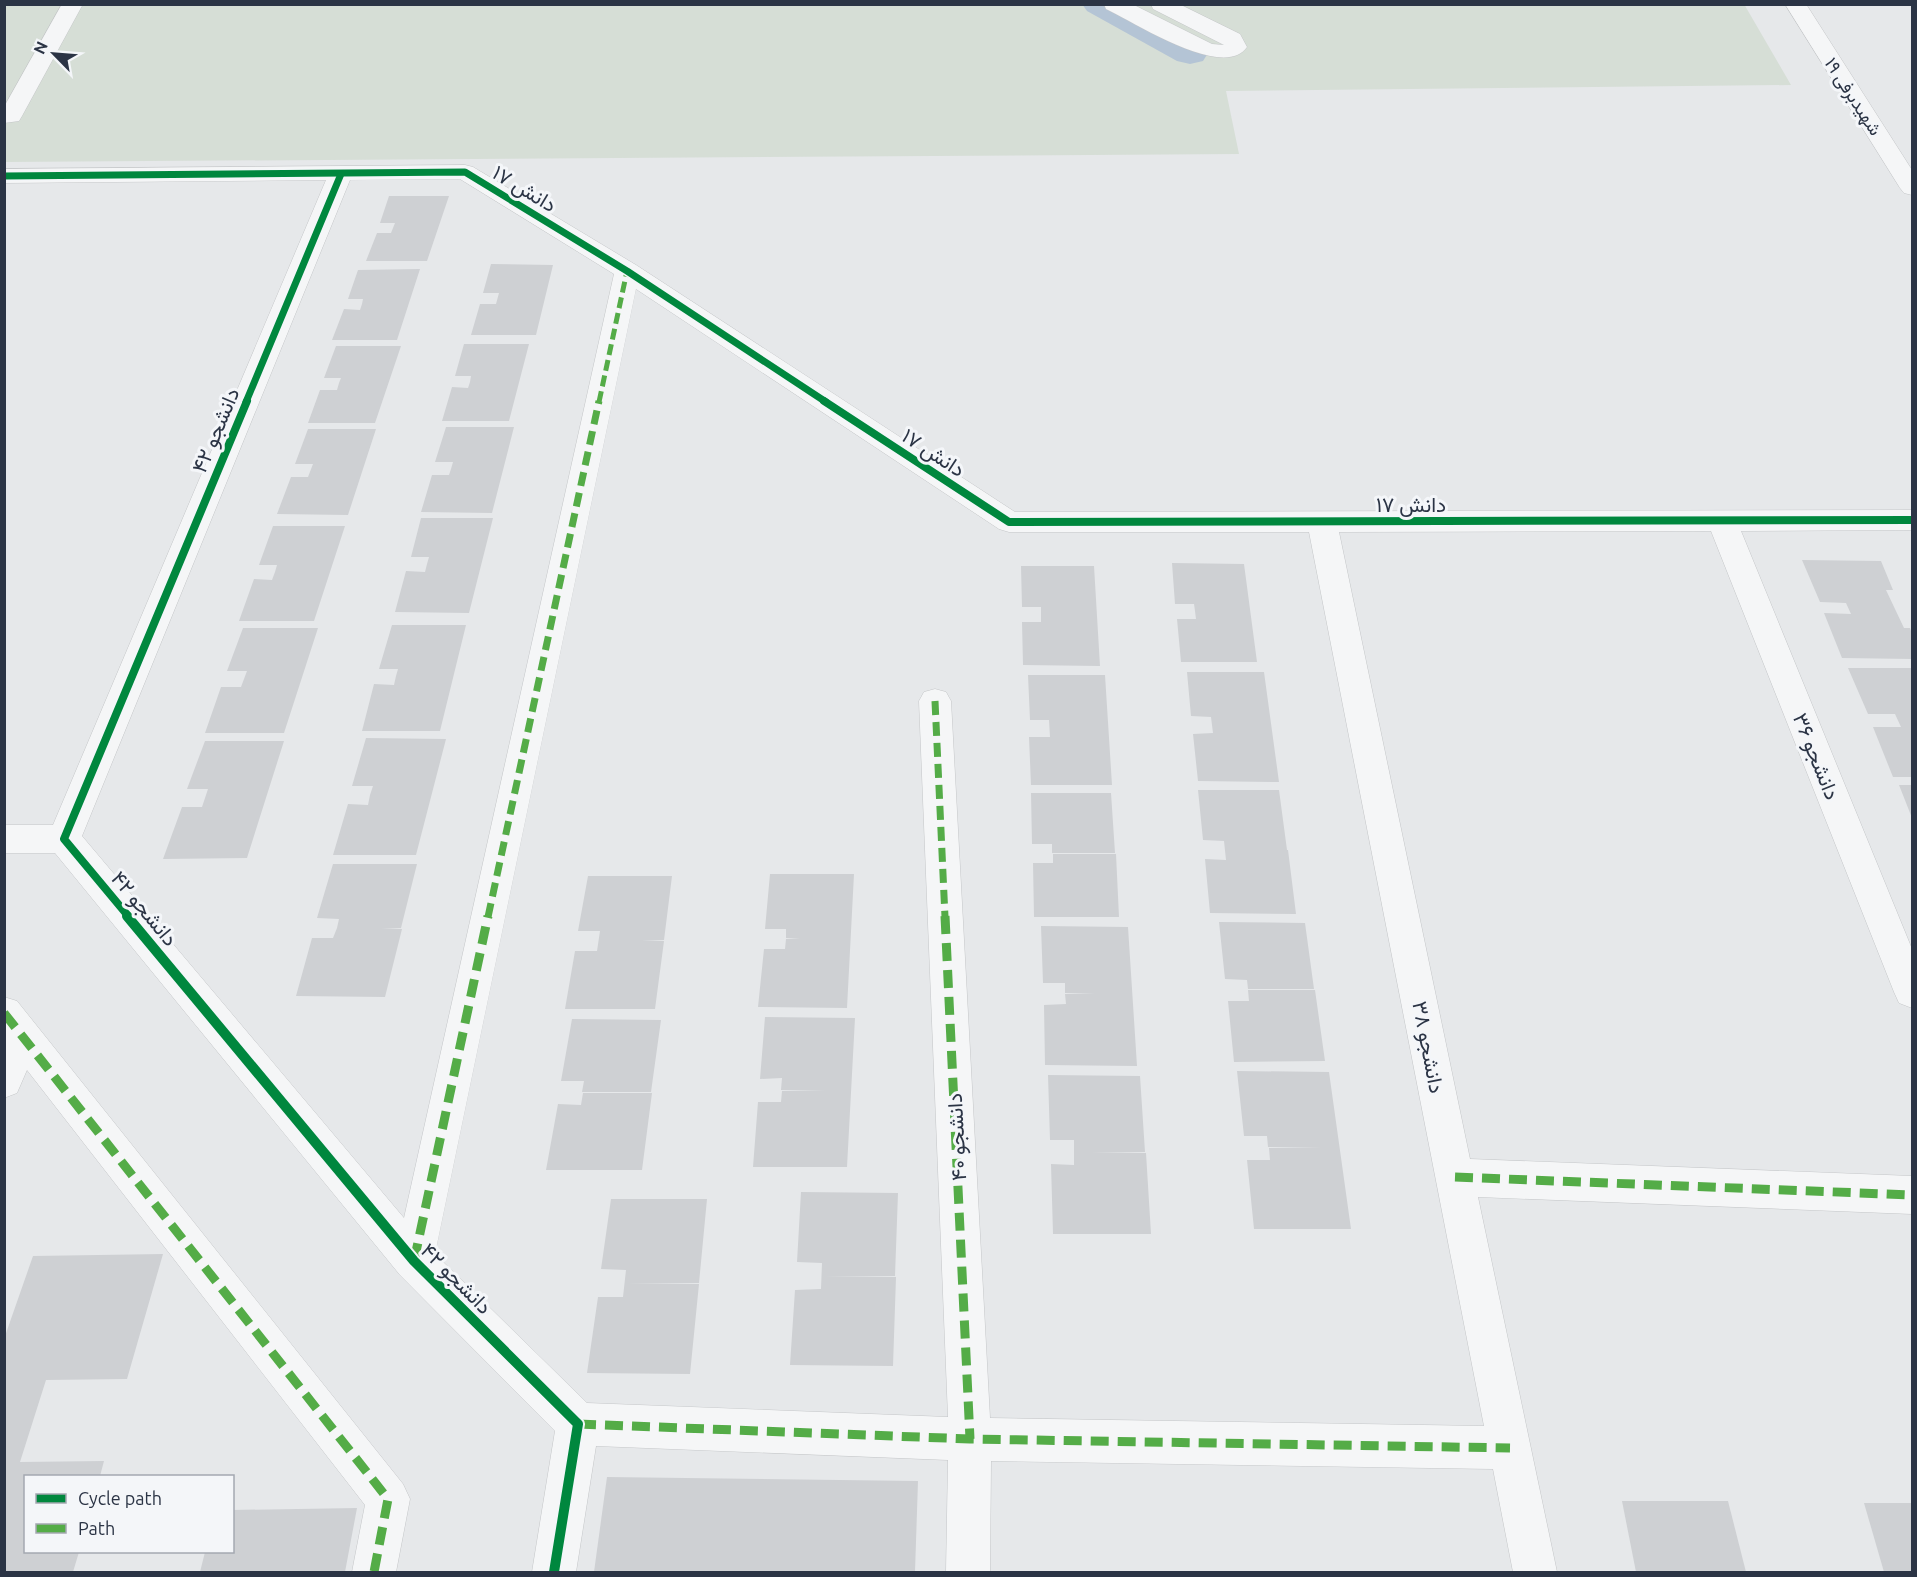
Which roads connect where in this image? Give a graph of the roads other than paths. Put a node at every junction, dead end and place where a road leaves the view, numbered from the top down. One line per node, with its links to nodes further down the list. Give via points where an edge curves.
1 (73, 4): 6 (street, via 11,116)
2 (1114, 4): 5 (street, via 1207,50 1226,52 1236,47 1232,39)
3 (1161, 4): 5 (street)
4 (1795, 4): 9 (street, شهیدبرفی ۱۹)
5 (1184, 10)
6 (4, 116)
7 (341, 174): 8 (street, دانش ۱۷); 10 (street, دانش ۱۷, via 465,172); 16 (street, دانشجو ۴۲)
8 (4, 176)
9 (1912, 188)
10 (627, 271): 13 (street, دانش ۱۷, via 1009,522); 22 (street, دانشجو ۴۲)
11 (1912, 520): 12 (street, دانش ۱۷)
12 (1722, 521): 13 (street, دانش ۱۷); 17 (street, دانشجو ۳۶)
13 (1322, 522): 20 (street, دانشجو ۳۸)
14 (935, 701): 24 (street, دانشجو ۴۰)
15 (4, 839): 16 (street)
16 (64, 839): 22 (street, دانشجو ۴۲)
17 (1912, 992)
18 (13, 1024): 19 (street); 26 (street, via 388,1499)
19 (4, 1081)
20 (1455, 1177): 21 (street); 25 (street, دانشجو ۳۸)
21 (1912, 1195)
22 (414, 1262): 23 (street, دانشجو ۴۲)
23 (578, 1424): 24 (street); 27 (street)
24 (970, 1439): 25 (street); 28 (street, دانشجو ۴۰)
25 (1510, 1448): 29 (street, دانشجو ۳۸)
26 (374, 1572)
27 (554, 1572)
28 (968, 1572)
29 (1535, 1572)

